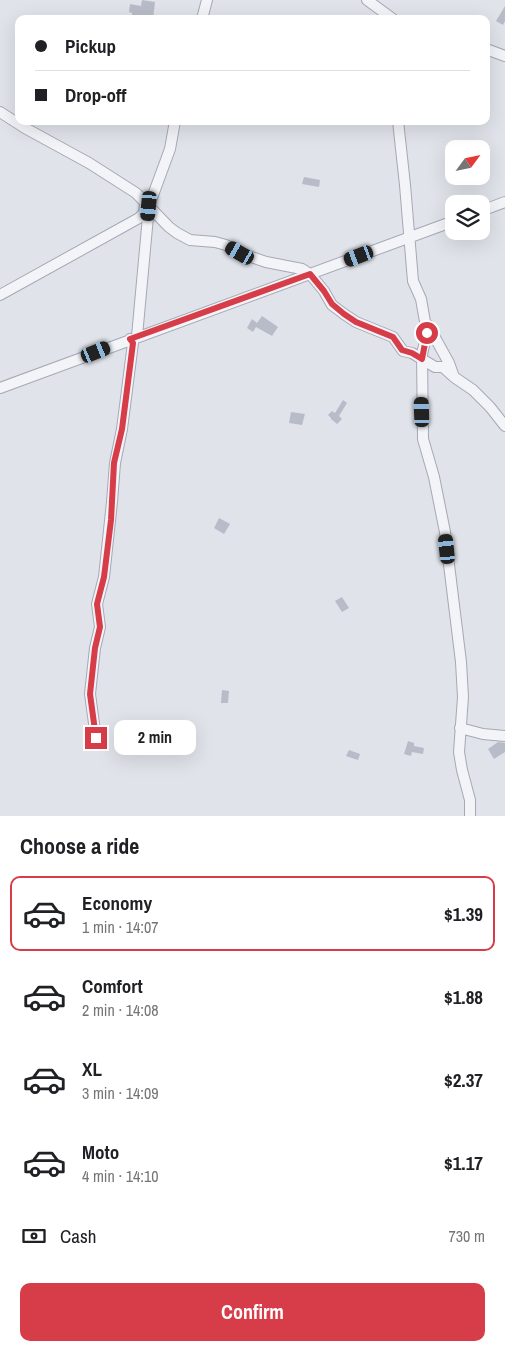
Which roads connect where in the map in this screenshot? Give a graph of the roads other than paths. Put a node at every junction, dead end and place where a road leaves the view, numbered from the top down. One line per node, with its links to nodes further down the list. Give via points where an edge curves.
1 (207, 0): 4 (street)
2 (367, 0): 5 (street)
3 (381, 0): 5 (street)
4 (203, 15)
5 (382, 15)
6 (490, 50): 7 (street)
7 (505, 56)
8 (0, 112): 9 (street)
9 (15, 122)
10 (20, 125): 14 (street, via 89,163 136,193)
11 (175, 125): 14 (street, via 170,149)
12 (398, 125): 17 (street)
13 (505, 202): 15 (street)
14 (147, 204): 18 (street, via 169,227 190,240 226,245 266,262); 19 (street, via 139,218); 21 (street)
15 (490, 208)
16 (445, 224): 17 (street)
17 (409, 238): 18 (street); 20 (street, via 413,281)
18 (310, 274): 21 (street); 22 (street, via 332,304 344,314 393,337 402,350)
19 (0, 295)
20 (425, 320): 22 (street, via 427,333); 23 (street)
21 (134, 338): 24 (street); 28 (street, via 122,429 114,463 104,577 97,604 100,627 90,694)
22 (422, 359): 23 (street, via 435,367 443,367); 26 (street, via 423,439 445,532 461,662 463,697)
23 (454, 377): 25 (street, via 490,406)
24 (0, 388)
25 (505, 426)
26 (460, 728): 27 (street); 29 (street, via 459,752 470,800)
27 (505, 736)
28 (96, 738)
29 (470, 816)

